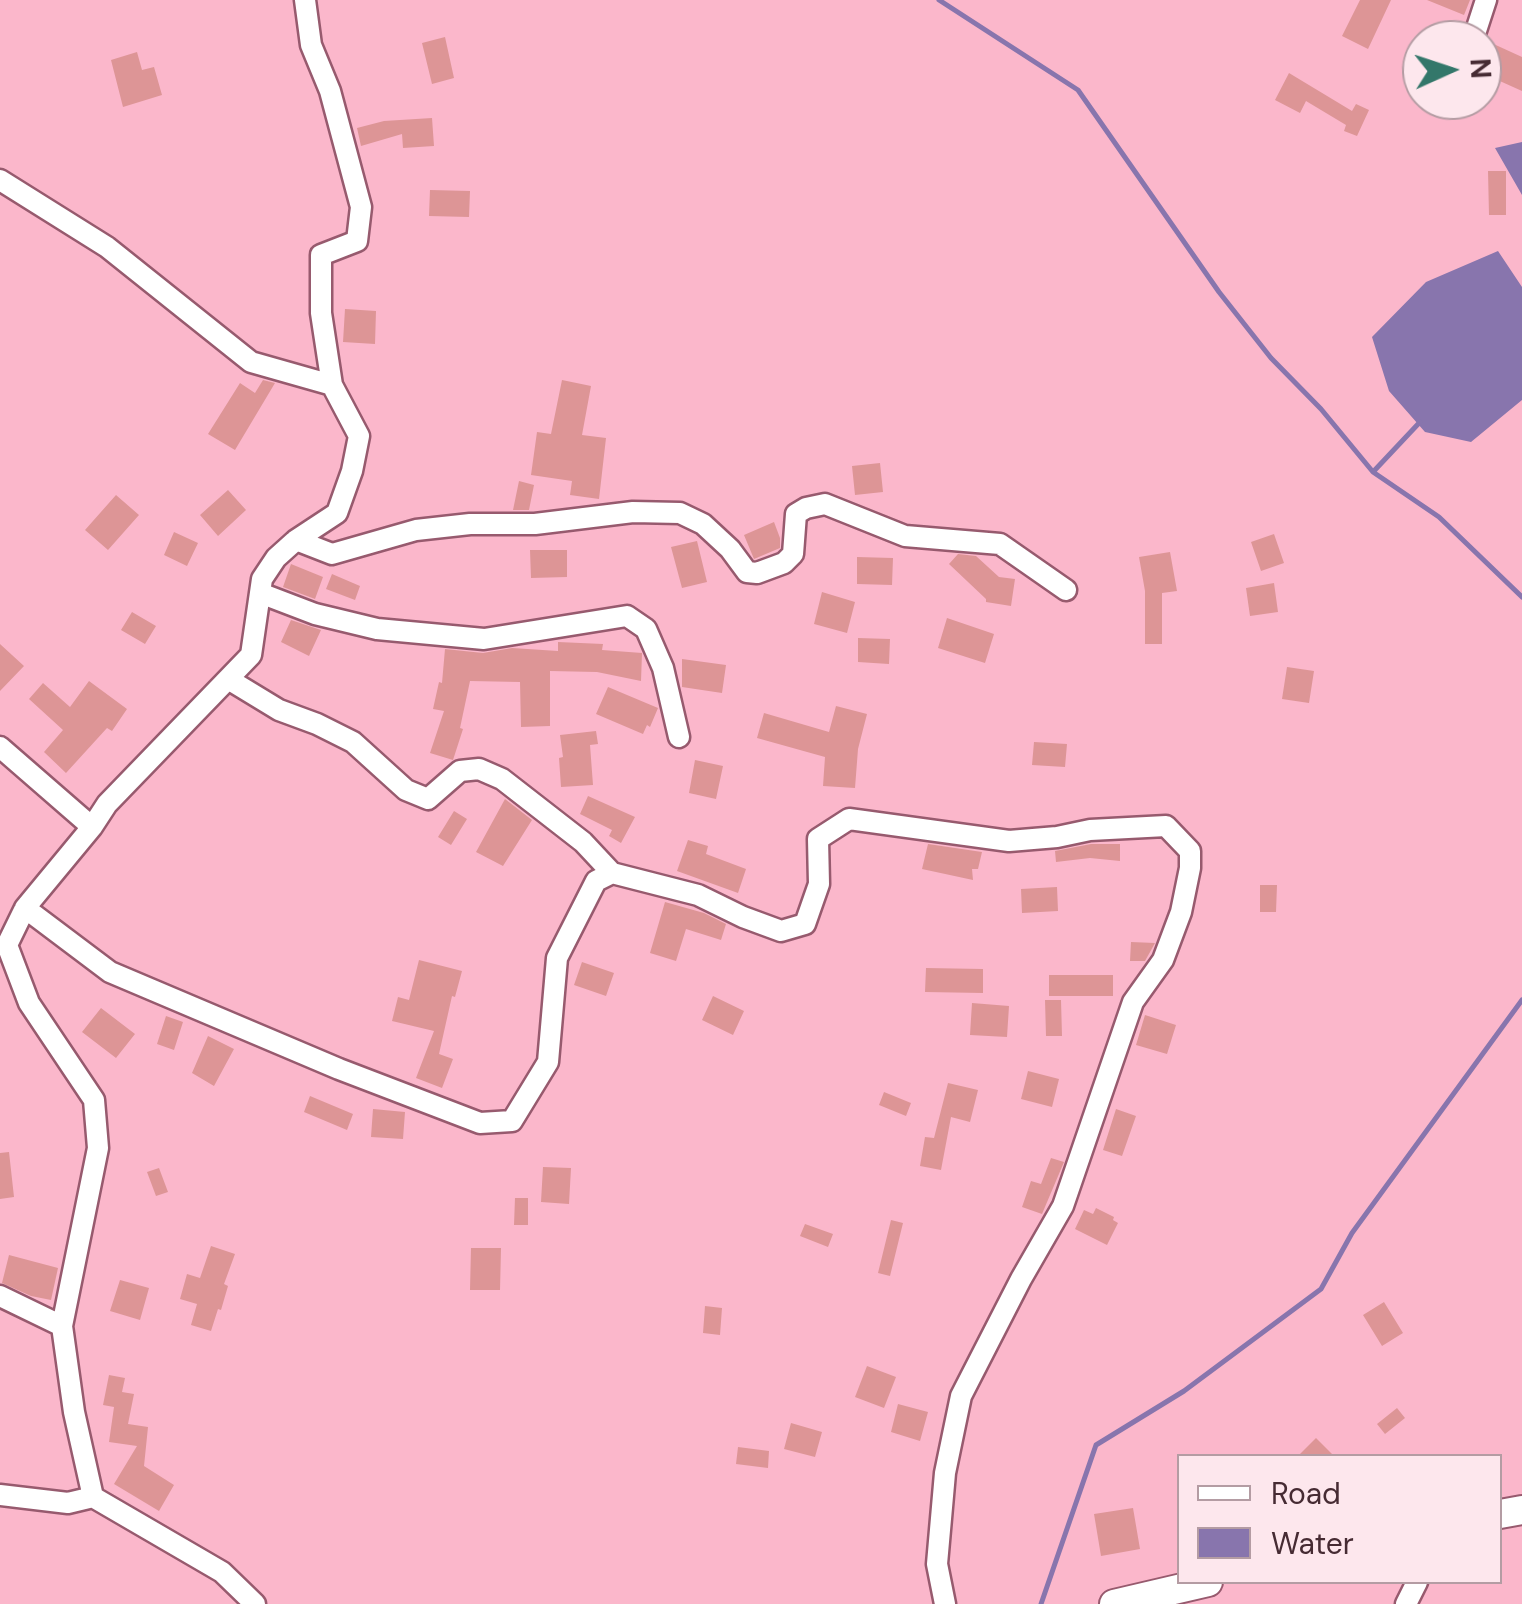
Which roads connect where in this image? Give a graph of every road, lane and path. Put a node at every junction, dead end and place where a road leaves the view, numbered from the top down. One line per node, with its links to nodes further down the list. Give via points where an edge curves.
1 (305, 0): 3 (street, via 312,45 361,206 356,242 321,255)
2 (0, 180): 3 (street, via 106,247 250,362)
3 (332, 385): 4 (street, via 359,436 352,472 337,512)
4 (296, 540): 5 (street, via 332,554 416,530 680,513 703,524 747,572 757,573 793,554 796,514 825,504 905,536 1000,544); 6 (street, via 269,568)
5 (1066, 590)
6 (260, 592): 7 (street, via 251,656); 8 (street, via 315,614 452,637 484,639 627,616 646,629 663,668)
7 (228, 679): 10 (street); 11 (street, via 353,742 406,790 428,798 460,771 479,769 502,779)
8 (678, 737)
9 (0, 747): 10 (street)
10 (92, 827): 12 (street)
11 (612, 873): 12 (street, via 596,882 557,958 548,1062 512,1121 480,1124 110,972); 19 (street, via 698,894 781,931 805,924 818,884 818,840 849,819 1009,841 1166,826 1190,851 1181,912 1162,960 1133,1002 1064,1206 961,1396 944,1473 936,1564)
12 (25, 908): 14 (street, via 7,945 29,1003 94,1100 98,1148)
13 (0, 1296): 14 (street)
14 (62, 1326): 16 (street)
15 (0, 1495): 16 (street, via 68,1503)
16 (93, 1496): 18 (street, via 222,1572)
17 (1199, 1584): 20 (main road)
18 (254, 1604)
19 (945, 1604)
20 (1114, 1604)

